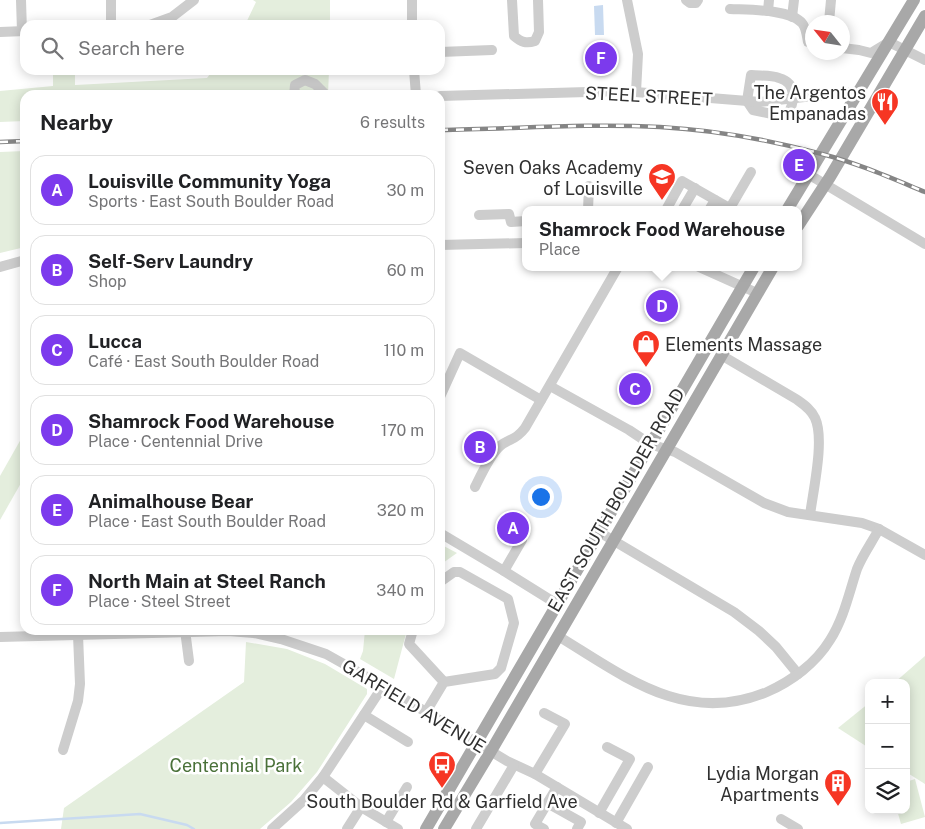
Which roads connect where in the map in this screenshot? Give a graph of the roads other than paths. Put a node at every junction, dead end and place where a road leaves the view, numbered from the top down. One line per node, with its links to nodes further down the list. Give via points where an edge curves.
1 (21, 0): 19 (street)
2 (111, 0): 20 (street)
3 (194, 0): 21 (street)
4 (412, 0): 22 (street)
5 (512, 0): 6 (street, via 514,36 530,43 535,42 539,32)
6 (538, 0)
7 (627, 0): 36 (street, via 638,54)
8 (686, 0): 9 (street, via 696,3)
9 (698, 0)
10 (769, 0): 15 (street)
11 (794, 0): 18 (street)
12 (831, 0): 16 (street)
13 (914, 0): 26 (main road)
14 (730, 9): 15 (street)
15 (768, 11): 18 (street)
16 (830, 15)
17 (925, 16): 28 (main road)
18 (792, 17): 24 (street, via 803,24)
19 (23, 20)
20 (111, 20)
21 (164, 20)
22 (412, 20)
23 (20, 31): 25 (street)
24 (805, 31)
25 (0, 32)
26 (889, 42): 27 (street, via 871,53); 28 (street); 37 (main road)
27 (850, 49)
28 (906, 49): 31 (street); 43 (main road)
29 (492, 50): 30 (street)
30 (445, 52)
31 (925, 60)
32 (414, 75): 35 (street)
33 (294, 90): 34 (street, via 295,84 305,80)
34 (321, 90)
35 (416, 90)
36 (636, 92): 38 (street, STEEL STREET); 40 (street, STEEL STREET)
37 (857, 95): 39 (street, STEEL STREET, via 850,92); 42 (main road)
38 (445, 96)
39 (795, 98): 40 (street, STEEL STREET); 40 (street, via 786,117 753,110); 40 (street, via 788,83 780,78 751,75)
40 (746, 101)
41 (751, 172): 52 (street)
42 (808, 174): 43 (street); 53 (main road)
43 (826, 184): 55 (main road); 58 (street)
44 (589, 186): 47 (street)
45 (695, 188): 46 (street); 48 (street, via 682,181); 49 (street)
46 (715, 200): 50 (street); 51 (street)
47 (588, 206)
48 (668, 206)
49 (684, 206)
50 (711, 206)
51 (726, 206)
52 (734, 206)
53 (789, 206)
54 (478, 214): 56 (street, via 509,214 511,222)
55 (802, 220)
56 (522, 221)
57 (522, 243): 59 (street)
58 (925, 244)
59 (445, 245)
60 (20, 261): 61 (street)
61 (0, 267)
62 (616, 271): 70 (street)
63 (708, 271): 66 (street)
64 (752, 271): 66 (main road, EAST SOUTH BOULDER ROAD)
65 (771, 271): 67 (main road, EAST SOUTH BOULDER ROAD)
66 (742, 287): 67 (street); 72 (main road, EAST SOUTH BOULDER ROAD)
67 (757, 293): 68 (main road, EAST SOUTH BOULDER ROAD)
68 (721, 355): 73 (main road, EAST SOUTH BOULDER ROAD); 75 (street, via 796,399 815,418 818,451)
69 (445, 386): 71 (street, via 460,353)
70 (550, 386): 71 (street); 72 (street)
71 (541, 400): 74 (street, via 519,436 500,446)
72 (650, 444): 73 (street); 77 (main road, EAST SOUTH BOULDER ROAD)
73 (666, 449): 75 (street, via 764,504); 80 (main road, EAST SOUTH BOULDER ROAD)
74 (475, 487)
75 (810, 515): 76 (street, via 862,522)
76 (879, 529): 81 (street); 93 (street, via 858,567 846,607 830,640)
77 (599, 532): 80 (street); 84 (main road, EAST SOUTH BOULDER ROAD)
78 (445, 536): 82 (street)
79 (522, 540): 82 (street)
80 (613, 540): 90 (main road, EAST SOUTH BOULDER ROAD); 93 (street, via 734,612 759,631)
81 (925, 555)
82 (504, 571): 84 (street)
83 (445, 578): 94 (street, via 460,572 508,599 514,622 501,668 495,674)
84 (557, 604): 100 (main road, EAST SOUTH BOULDER ROAD)
85 (58, 635): 91 (street, GARFIELD AVENUE)
86 (78, 635): 102 (street, via 78,701)
87 (186, 635): 92 (street)
88 (284, 635): 95 (street, GARFIELD AVENUE)
89 (412, 635): 94 (street, via 409,644)
90 (558, 636): 93 (street, via 641,686 680,700 731,702 778,687); 103 (main road, EAST SOUTH BOULDER ROAD)
91 (0, 638)
92 (189, 661)
93 (798, 674)
94 (444, 682): 96 (street)
95 (383, 686): 96 (street, GARFIELD AVENUE); 98 (street)
96 (426, 712): 100 (street, GARFIELD AVENUE)
97 (544, 713): 106 (street, via 566,724)
98 (364, 715): 99 (street); 107 (street)
99 (408, 742)
100 (477, 742): 103 (street, GARFIELD AVENUE); 119 (main road, EAST SOUTH BOULDER ROAD)
101 (607, 747): 112 (street, via 630,760)
102 (64, 750)
103 (491, 751): 104 (street, GARFIELD AVENUE); 120 (main road, EAST SOUTH BOULDER ROAD)
104 (514, 765): 106 (street, GARFIELD AVENUE); 121 (street)
105 (648, 767): 115 (street)
106 (536, 774): 109 (street, GARFIELD AVENUE)
107 (323, 777): 111 (street); 116 (street, via 304,800)
108 (407, 786): 114 (street)
109 (557, 787): 110 (street); 112 (street, GARFIELD AVENUE)
110 (548, 803): 122 (street, via 535,824); 123 (street, via 581,822)
111 (361, 807): 114 (street); 117 (street)
112 (599, 813): 115 (street, GARFIELD AVENUE)
113 (781, 819): 125 (street)
114 (386, 822): 118 (street)
115 (616, 823): 124 (street, GARFIELD AVENUE)
116 (272, 829)
117 (348, 829)
118 (398, 829)
119 (426, 829)
120 (444, 829)
121 (476, 829)
122 (544, 829)
123 (577, 829)
124 (627, 829)
125 (798, 829)

